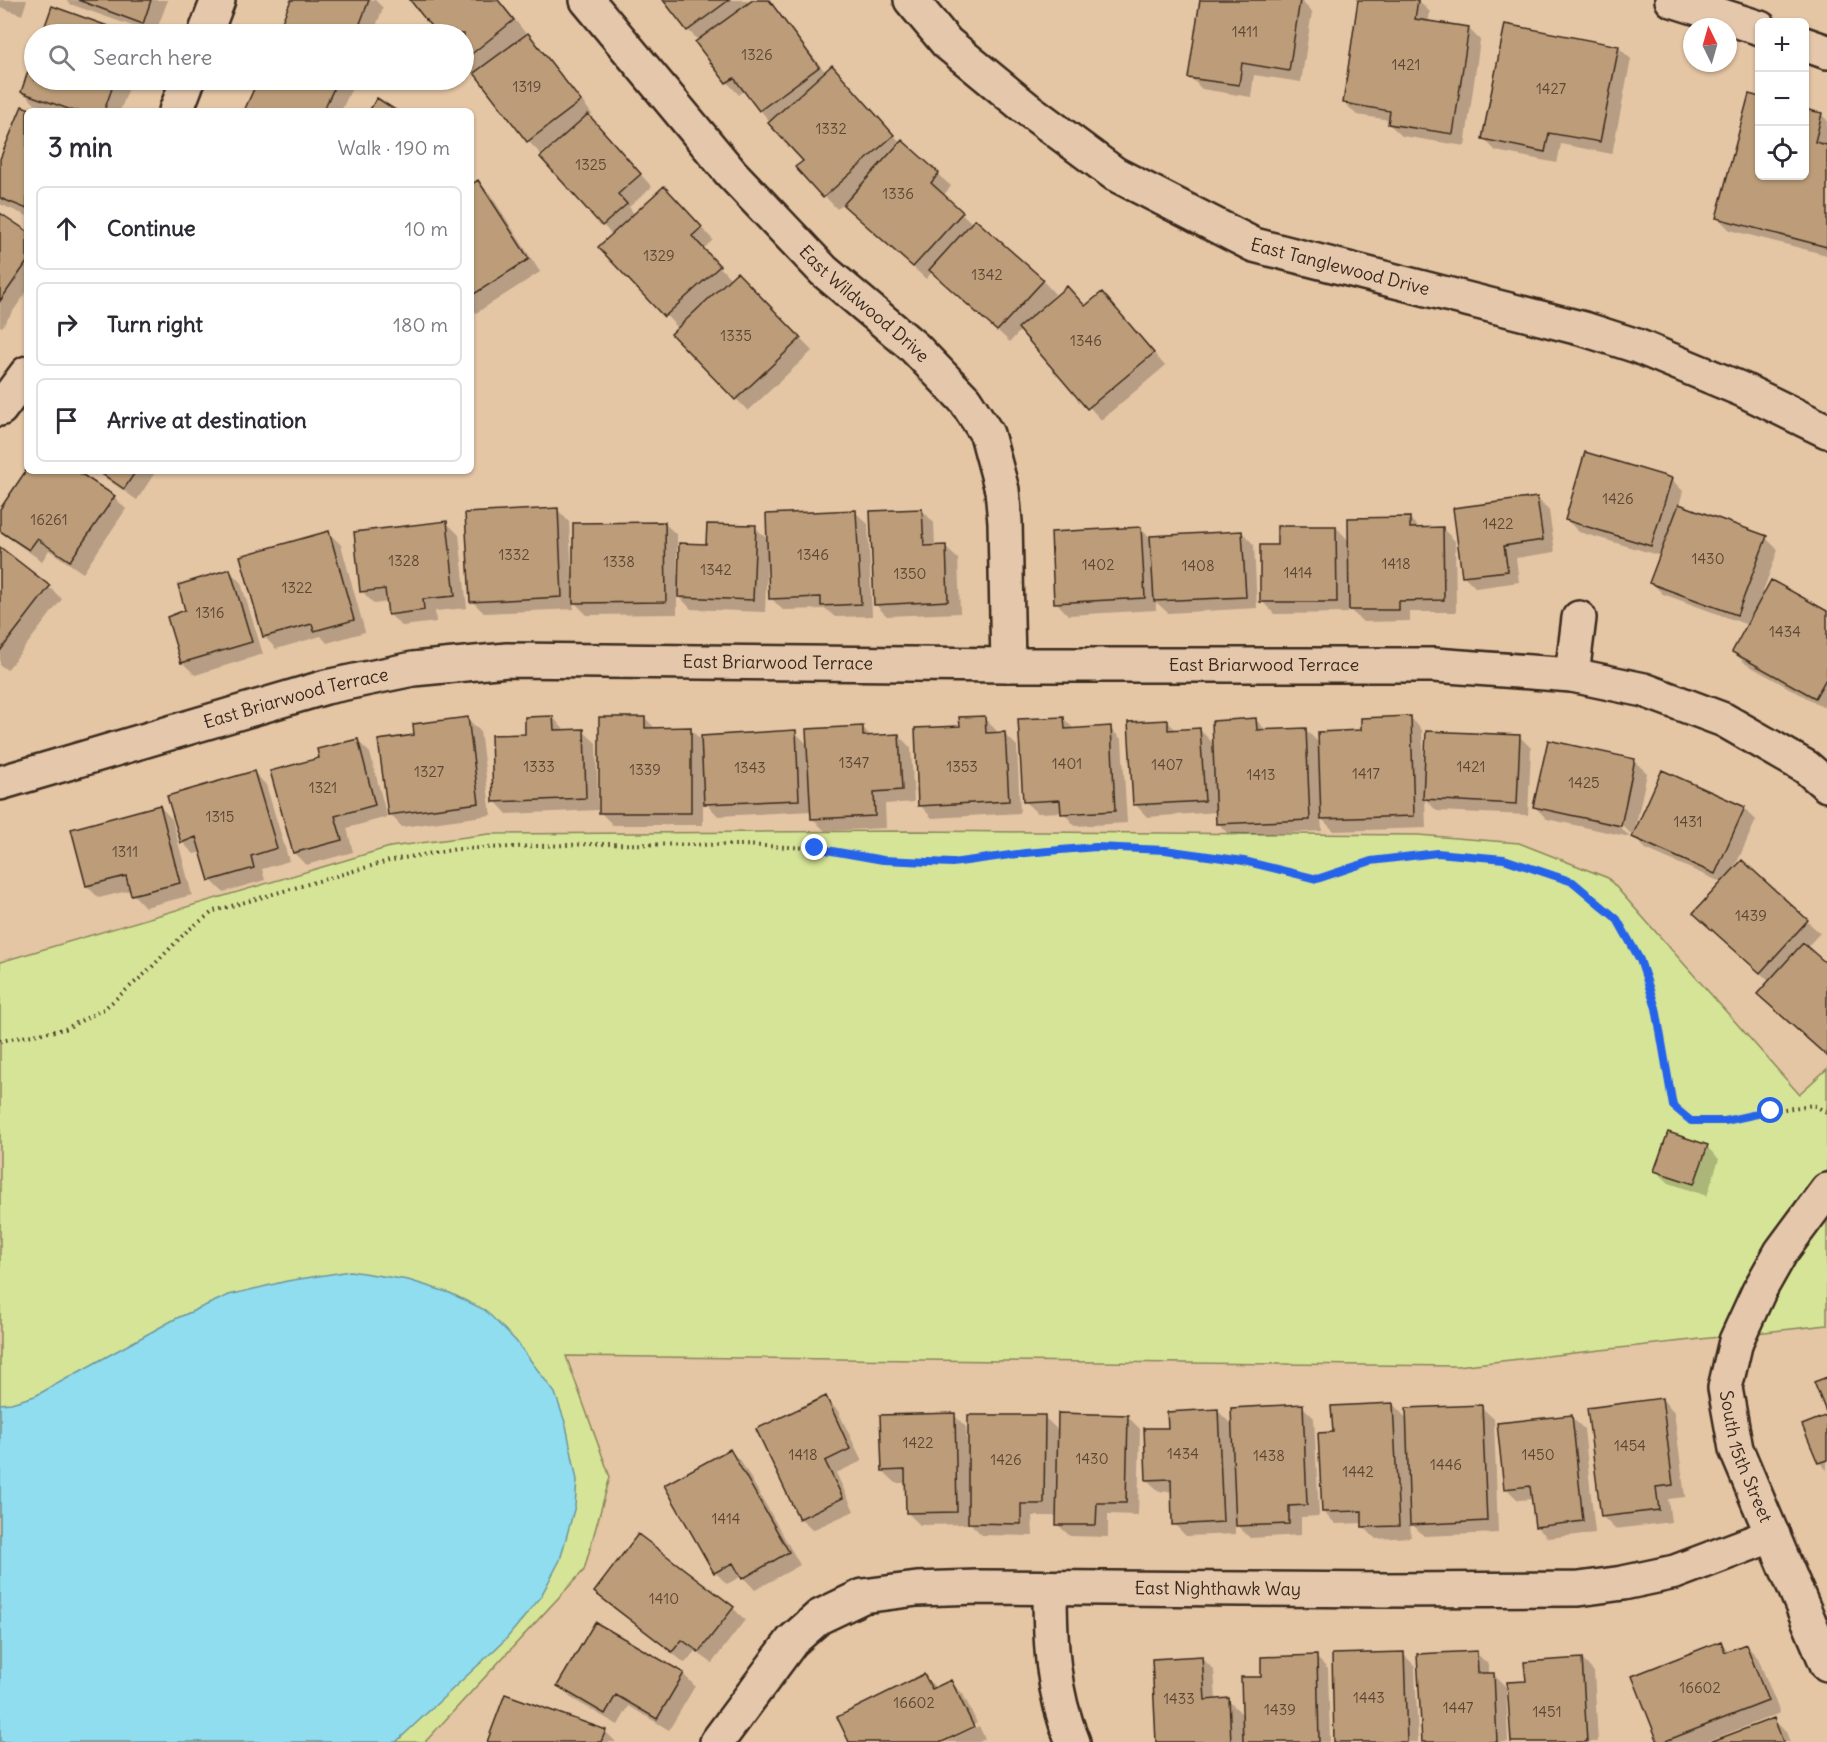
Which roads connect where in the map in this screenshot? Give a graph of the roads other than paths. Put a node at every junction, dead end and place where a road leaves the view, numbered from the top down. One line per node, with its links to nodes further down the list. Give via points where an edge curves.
1 (218, 0): 5 (street)
2 (587, 0): 15 (street, East Wildwood Drive, via 730,173 824,271 914,347 965,400 987,434 1002,489)
3 (911, 0): 13 (street, East Tanglewood Drive, via 947,43 1115,174 1254,245 1637,346)
4 (1671, 0): 6 (street)
5 (209, 24)
6 (1755, 26)
7 (1809, 46): 8 (street)
8 (1827, 52)
9 (184, 90): 10 (street)
10 (177, 108)
11 (24, 377): 12 (street)
12 (0, 409)
13 (1826, 429)
14 (1579, 618): 16 (street)
15 (1008, 665): 16 (street, East Briarwood Terrace, via 1434,665); 17 (street, East Briarwood Terrace, via 507,660 412,669 326,687)
16 (1572, 675): 18 (street, East Briarwood Terrace, via 1644,690 1724,720 1806,767)
17 (7, 781)
18 (1827, 785)
19 (1827, 1190): 20 (street, South 15th Street, via 1781,1252 1759,1291 1736,1341 1725,1388 1736,1449)
20 (1773, 1535): 21 (street, East Nighthawk Way, via 1675,1572 1579,1589); 22 (street, South 15th Street)
21 (1050, 1587): 23 (street, East Nighthawk Way, via 917,1589 863,1596 819,1617 792,1641); 24 (street, via 1054,1676)
22 (1827, 1664)
23 (717, 1742)
24 (1073, 1742)

